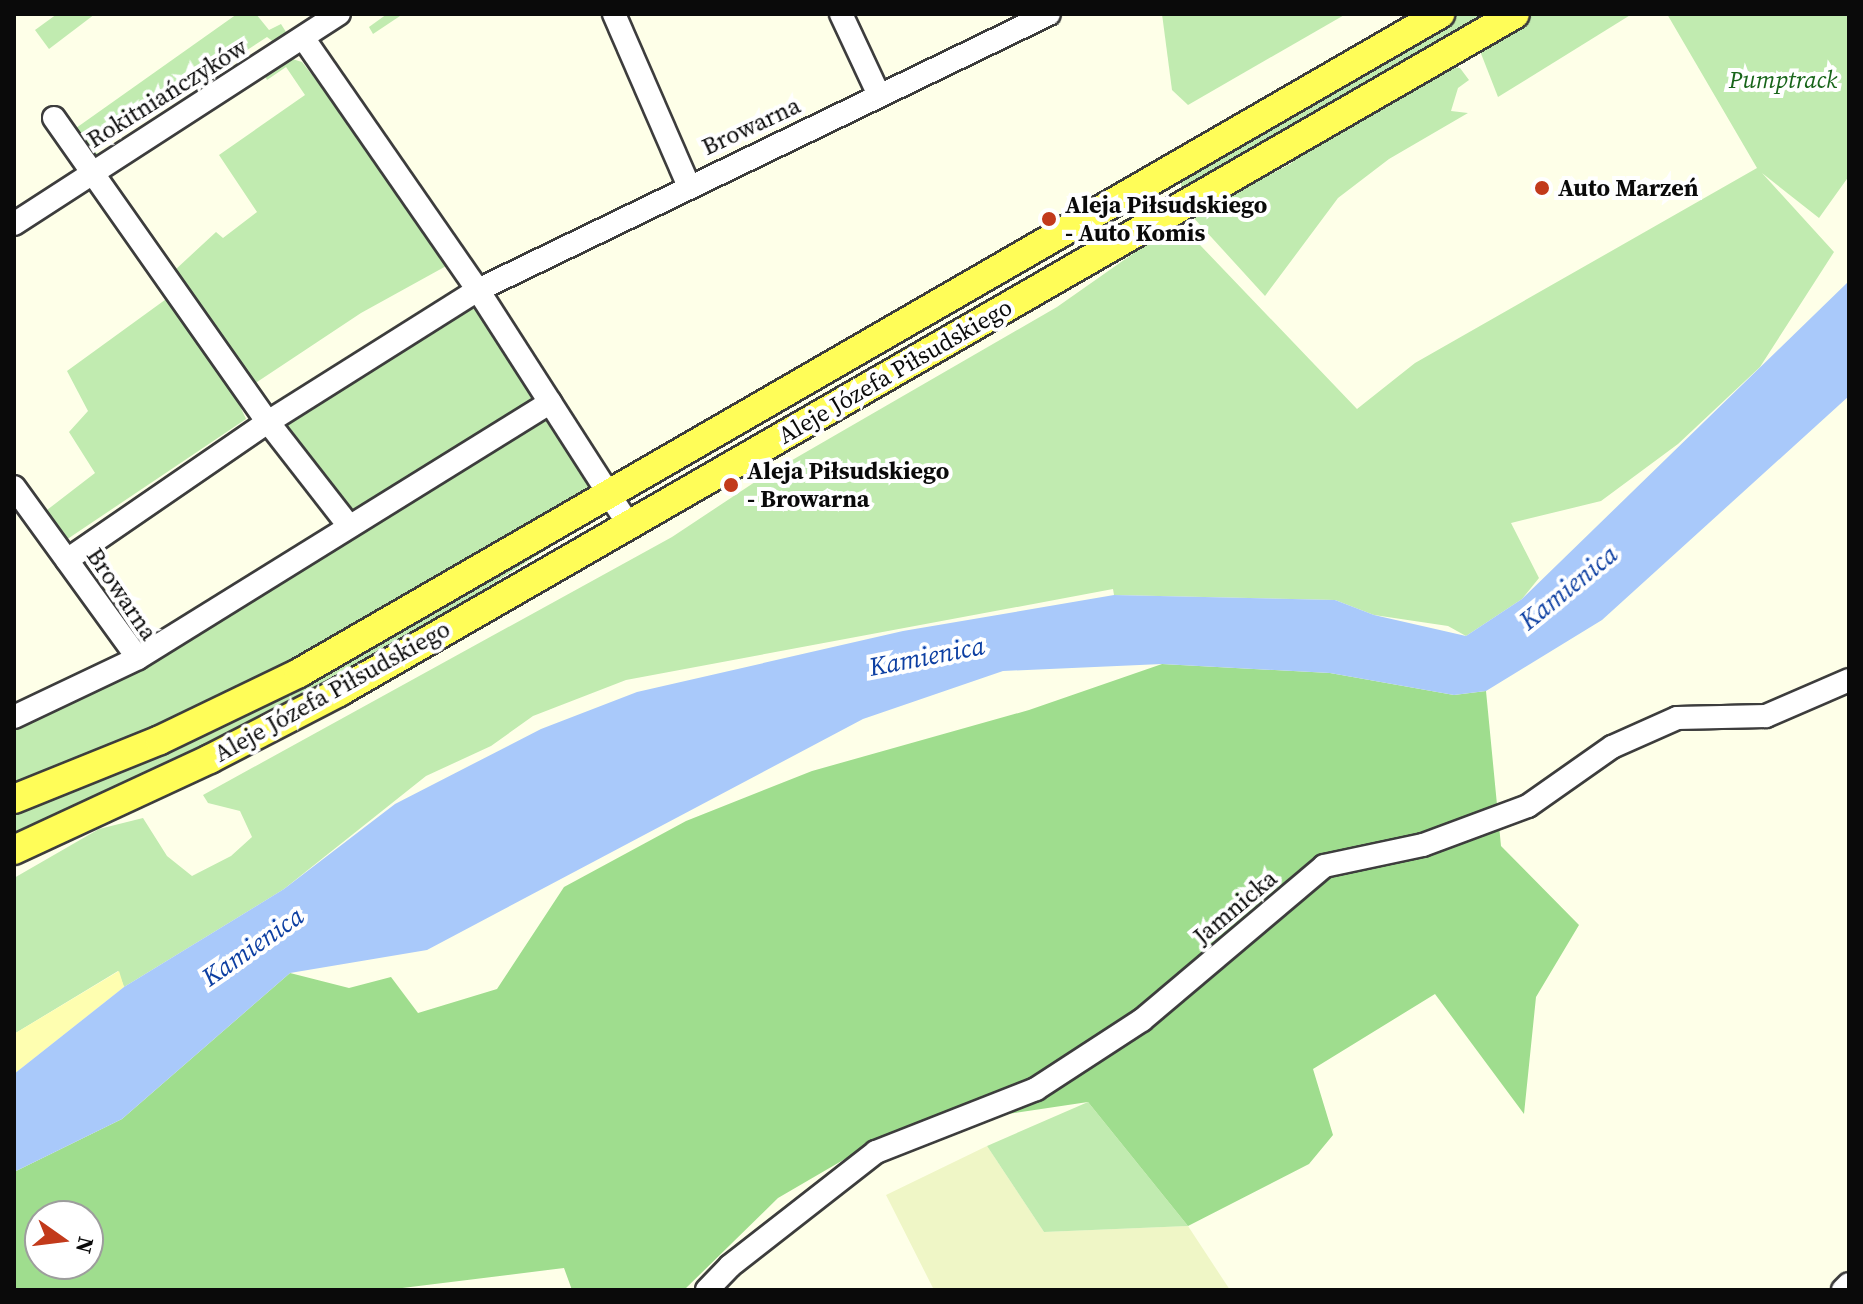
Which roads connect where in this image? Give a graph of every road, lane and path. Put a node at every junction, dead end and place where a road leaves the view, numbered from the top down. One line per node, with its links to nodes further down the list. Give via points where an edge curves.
1 (339, 14): 7 (street, Rokitniańczyków)
2 (614, 14): 12 (street)
3 (841, 14): 8 (street)
4 (1049, 14): 8 (street, Browarna)
5 (1440, 14): 11 (main road, Aleje Józefa Piłsudskiego)
6 (1515, 14): 13 (main road, Aleje Józefa Piłsudskiego)
7 (304, 39): 10 (street, Rokitniańczyków); 15 (street)
8 (879, 95): 12 (street, Browarna)
9 (54, 118): 10 (street)
10 (93, 169): 14 (street, Rokitniańczyków); 17 (street)
11 (1160, 174): 13 (main road); 19 (main road, Aleje Józefa Piłsudskiego)
12 (688, 184): 15 (street, Browarna)
13 (1179, 207): 20 (main road, Aleje Józefa Piłsudskiego)
14 (14, 224)
15 (478, 290): 16 (street); 17 (street, Browarna)
16 (550, 403): 19 (street); 21 (street)
17 (268, 422): 21 (street); 22 (street, Browarna)
18 (14, 487): 22 (street, Browarna)
19 (609, 495): 20 (street); 26 (main road, Aleje Józefa Piłsudskiego, via 299,673 160,740)
20 (628, 524): 27 (main road, Aleje Józefa Piłsudskiego, via 326,698 210,759)
21 (349, 526): 23 (street)
22 (67, 560): 23 (street, Browarna)
23 (138, 658): 25 (street, Browarna)
24 (1849, 680): 29 (street, Jamnicka, via 1766,716 1677,718 1612,747 1528,806 1423,845 1324,866 1142,1020 1036,1089 876,1152 730,1266)
25 (14, 717)
26 (14, 799)
27 (14, 850)
28 (1849, 1284): 30 (street)
29 (707, 1290)
30 (1843, 1290)

